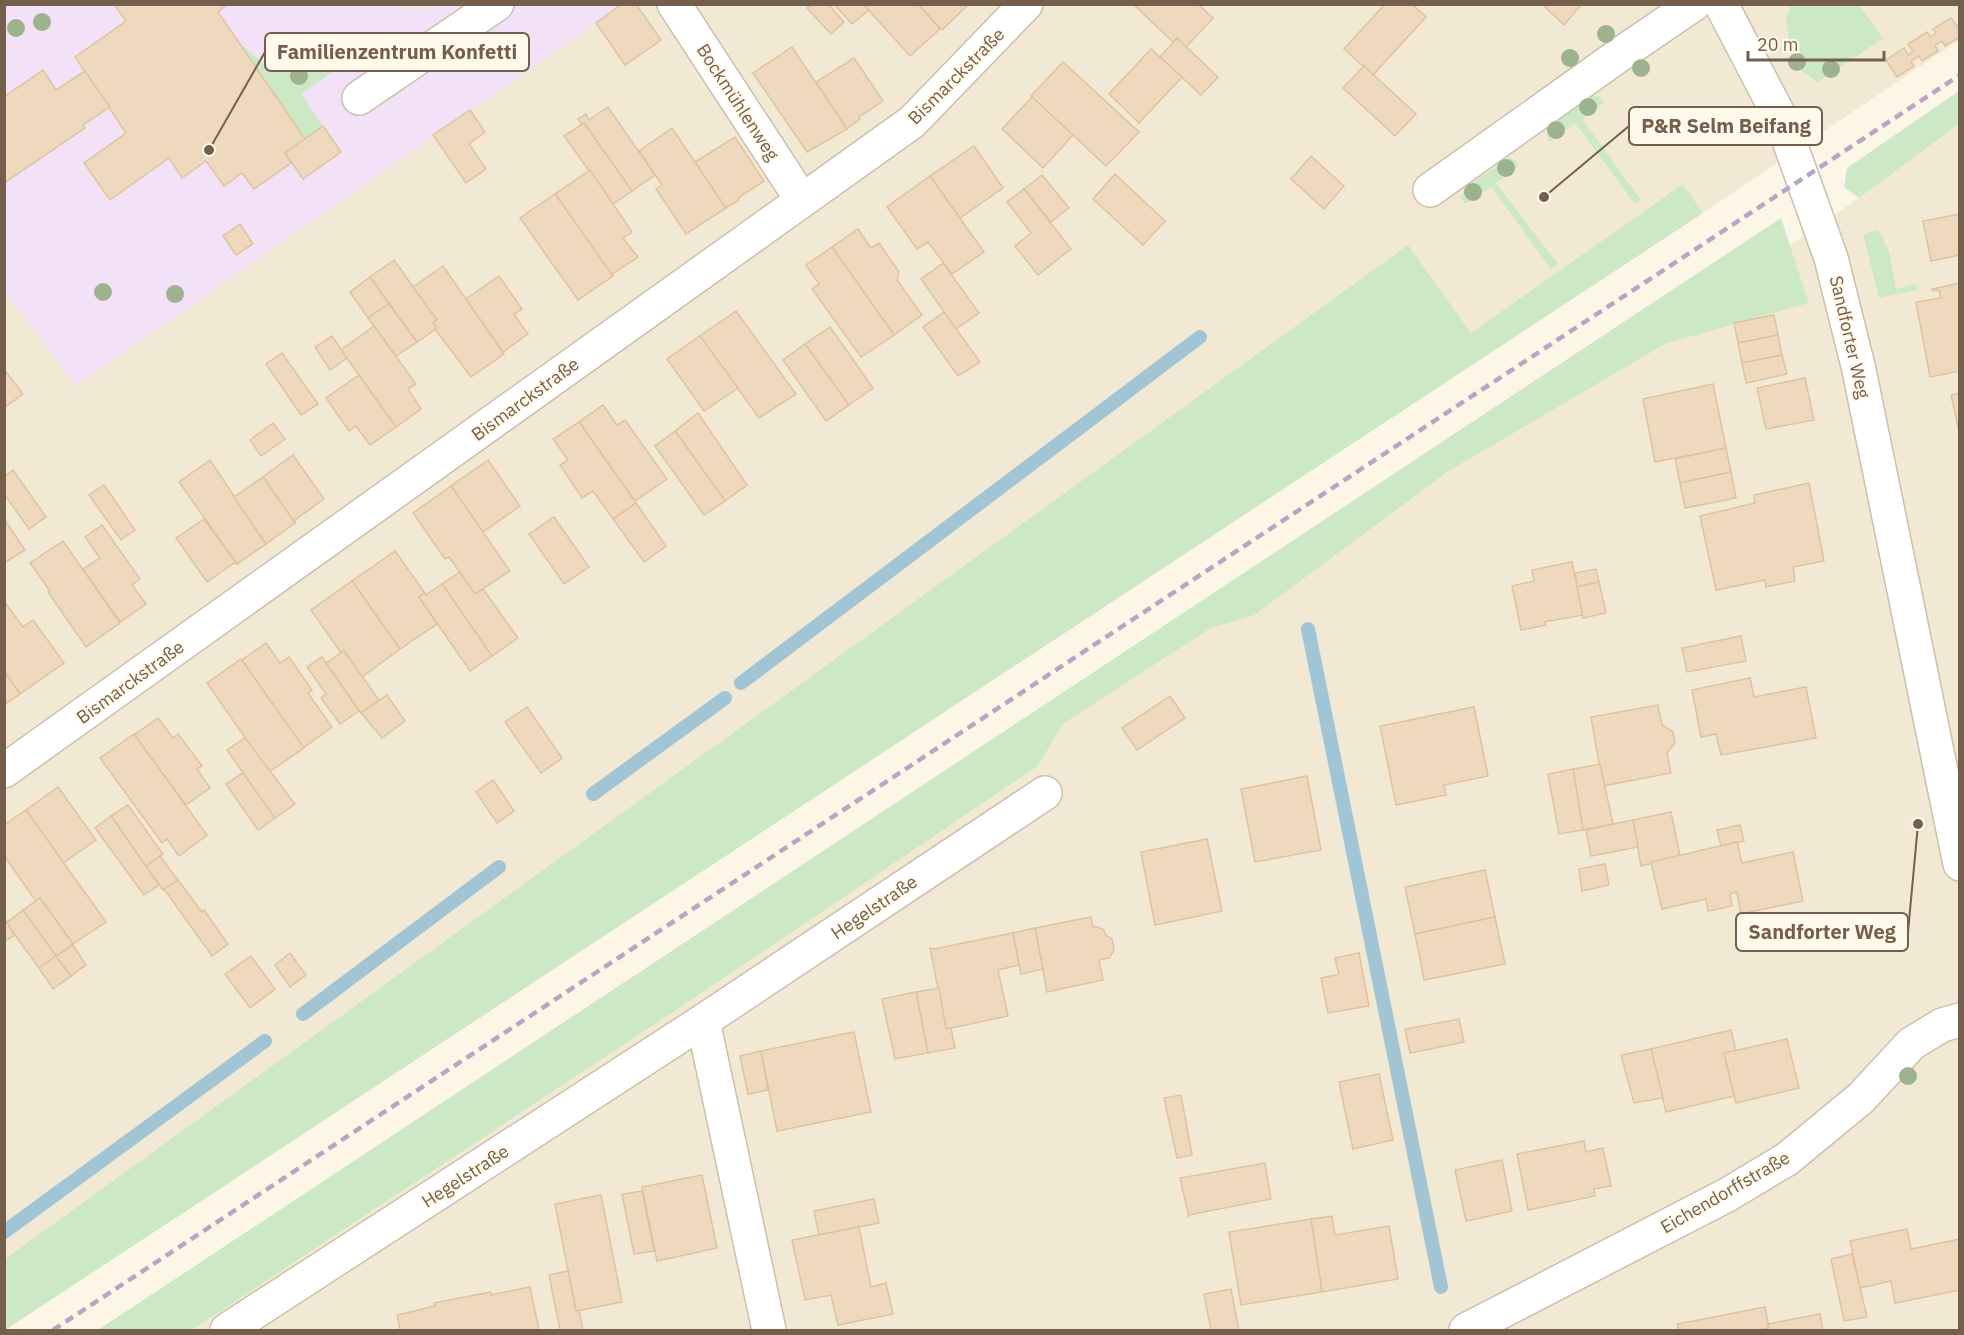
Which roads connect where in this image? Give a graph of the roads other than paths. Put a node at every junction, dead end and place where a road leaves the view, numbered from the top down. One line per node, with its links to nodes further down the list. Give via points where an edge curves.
1 (497, 4): 6 (street)
2 (674, 4): 8 (street, Bockmühlenweg)
3 (1026, 4): 8 (street, Bismarckstraße, via 912,122)
4 (1694, 4): 7 (street)
5 (1721, 4): 11 (street, Sandforter Weg, via 1782,120 1831,258 1859,370)
6 (359, 98)
7 (1430, 190)
8 (802, 200): 9 (street, Bismarckstraße)
9 (4, 771)
10 (1046, 793): 13 (street, Hegelstraße)
11 (1959, 864)
12 (1959, 1020): 16 (street, Eichendorffstraße, via 1942,1025 1911,1044 1861,1098 1787,1159 1727,1195)
13 (703, 1021): 14 (street, Hegelstraße); 15 (street)
14 (227, 1330)
15 (769, 1330)
16 (1466, 1330)

